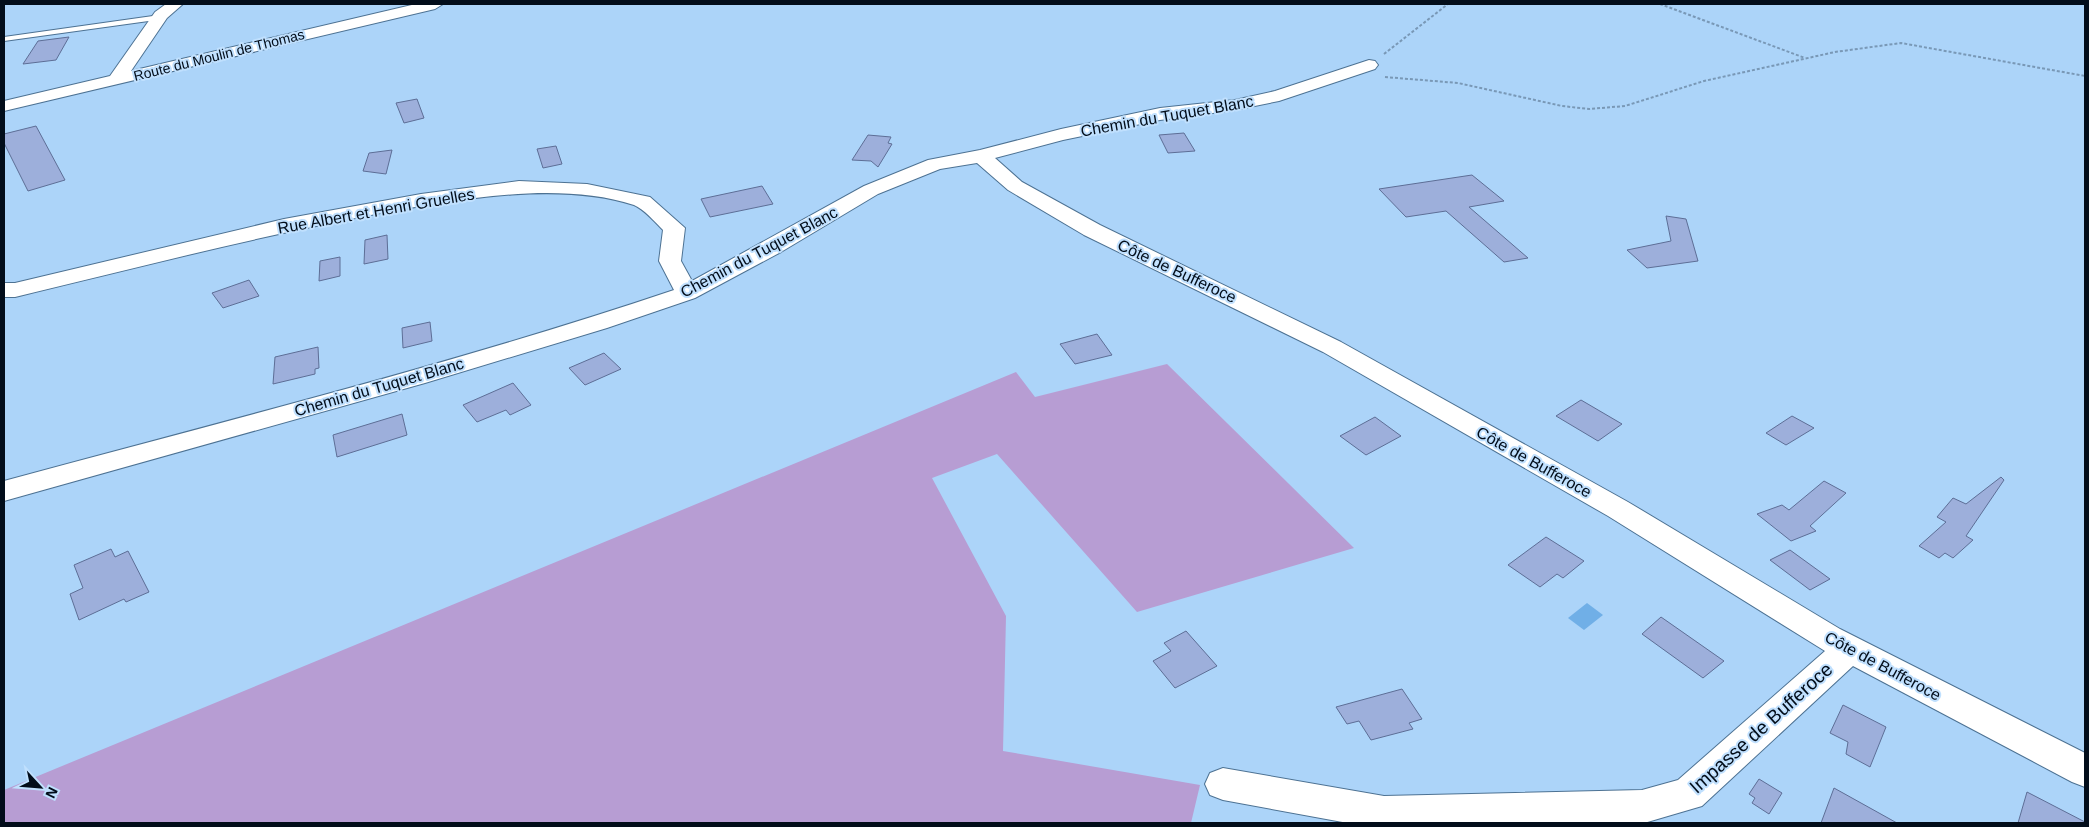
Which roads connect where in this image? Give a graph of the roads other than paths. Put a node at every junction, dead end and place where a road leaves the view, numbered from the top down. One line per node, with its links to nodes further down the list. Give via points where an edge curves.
1 (175, 4): 3 (street)
2 (434, 4): 6 (street, Route du Moulin de Thomas)
3 (160, 17): 4 (lane); 6 (street)
4 (4, 39)
5 (1370, 65): 8 (street, Chemin du Tuquet Blanc, via 1279,96 1160,114 1061,134)
6 (116, 80): 7 (street, Route du Moulin de Thomas)
7 (4, 106)
8 (981, 156): 10 (street, Chemin du Tuquet Blanc, via 935,164 871,190); 12 (street, Côte de Bufferoce, via 1015,186 1092,230 1332,347 1618,510)
9 (4, 290): 10 (street, Rue Albert et Henri Gruelles, via 284,226 421,200 519,187 587,190 643,201 674,228 670,261)
10 (687, 293): 11 (street, Chemin du Tuquet Blanc, via 416,377)
11 (4, 491)
12 (1850, 649): 13 (street, Côte de Bufferoce); 14 (street, Impasse de Bufferoce, via 1689,794 1642,807 1384,813)
13 (2085, 771)
14 (1223, 784)

